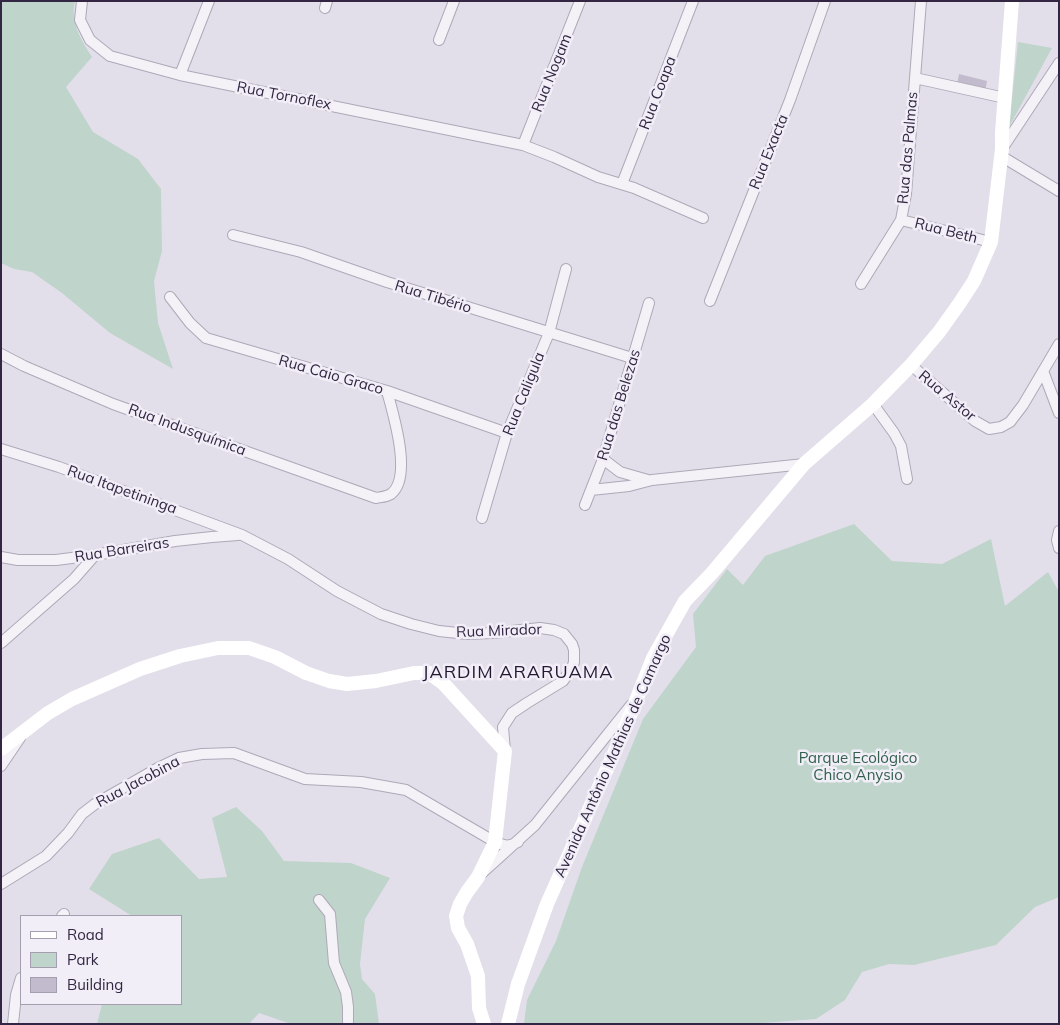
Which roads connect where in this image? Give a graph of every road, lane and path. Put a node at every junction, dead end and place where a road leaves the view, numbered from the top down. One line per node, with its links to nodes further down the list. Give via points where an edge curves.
1 (82, 1): 11 (street, Rua Tornoflex, via 80,20 90,40 110,56)
2 (209, 1): 11 (street)
3 (454, 1): 9 (street)
4 (580, 1): 14 (street, Rua Nogam)
5 (694, 1): 16 (street, Rua Coapa)
6 (825, 1): 25 (street, Rua Exacta, via 790,100)
7 (922, 1): 12 (street, Rua das Palmas)
8 (1012, 1): 13 (street, Avenida Antônio Mathias de Camargo)
9 (439, 40)
10 (1059, 62): 15 (street)
11 (180, 75): 14 (street, Rua Tornoflex)
12 (915, 78): 13 (street); 19 (street, Rua das Palmas)
13 (1005, 98): 15 (street, Avenida Antônio Mathias de Camargo)
14 (524, 145): 16 (street)
15 (1002, 152): 17 (street); 21 (street, Avenida Antônio Mathias de Camargo)
16 (622, 184): 18 (street)
17 (1059, 190)
18 (703, 218)
19 (902, 220): 21 (street, Rua Beth); 23 (street, Rua das Palmas)
20 (233, 235): 27 (street, Rua Tibério, via 301,252)
21 (992, 242): 31 (street, Avenida Antônio Mathias de Camargo, via 959,304)
22 (566, 269): 27 (street, Rua Caligula)
23 (862, 284)
24 (170, 297): 33 (street, Rua Caio Graco, via 206,338)
25 (710, 301)
26 (649, 303): 30 (street, Rua das Belezas)
27 (549, 333): 30 (street, Rua Tibério); 36 (street, Rua Caligula)
28 (1059, 344): 32 (street, Rua Astor)
29 (1, 354): 33 (street, Rua Indusquímica, via 114,404 376,498 393,492 401,468)
30 (632, 358): 38 (street, Rua das Belezas)
31 (911, 365): 32 (street, Rua Astor, via 974,421 989,429 1010,422); 34 (street, Avenida Antônio Mathias de Camargo)
32 (1043, 370): 35 (street)
33 (387, 390): 36 (street, Rua Caio Graco)
34 (873, 404): 39 (street, Avenida Antônio Mathias de Camargo); 40 (street, via 901,446)
35 (1059, 413)
36 (507, 433): 44 (street, Rua Caligula)
37 (1, 449): 46 (street, Rua Itapetininga, via 59,467)
38 (603, 460): 41 (street, via 620,472); 42 (street, Rua das Belezas)
39 (804, 464): 41 (street); 51 (street, Avenida Antônio Mathias de Camargo, via 685,601 653,658)
40 (907, 479)
41 (652, 480): 42 (street)
42 (591, 490): 43 (street, Rua das Belezas)
43 (585, 505)
44 (482, 518)
45 (1059, 531): 47 (street)
46 (242, 535): 48 (street, Rua Barreiras, via 175,541); 54 (street, Rua Mirador, via 288,559 337,591 381,614 411,624 467,634 540,628 564,634 574,650 572,668 563,681 512,713 503,727)
47 (1059, 548)
48 (95, 555): 49 (street, Rua Barreiras, via 56,560); 50 (street, via 67,586)
49 (1, 558)
50 (1, 643)
51 (636, 699): 57 (street); 65 (street, Avenida Antônio Mathias de Camargo, via 547,904 518,984)
52 (24, 730): 53 (street); 54 (street, via 72,699 140,670 208,650 249,648 275,657 306,674 347,684 429,673 444,683); 55 (street)
53 (1, 749)
54 (505, 751): 56 (street)
55 (1, 766)
56 (495, 842): 57 (street, via 505,846); 58 (street); 59 (street, Rua Jacobina, via 406,790 361,782 305,779 234,753 202,754 179,758 95,804 82,814 46,856)
57 (518, 842): 58 (street)
58 (478, 877): 64 (street, via 456,916 478,976 479,1008)
59 (1, 884)
60 (319, 900): 63 (street, via 330,914 334,963 346,992)
61 (20, 981): 62 (street)
62 (13, 1024)
63 (348, 1024)
64 (484, 1024)
65 (508, 1024)

